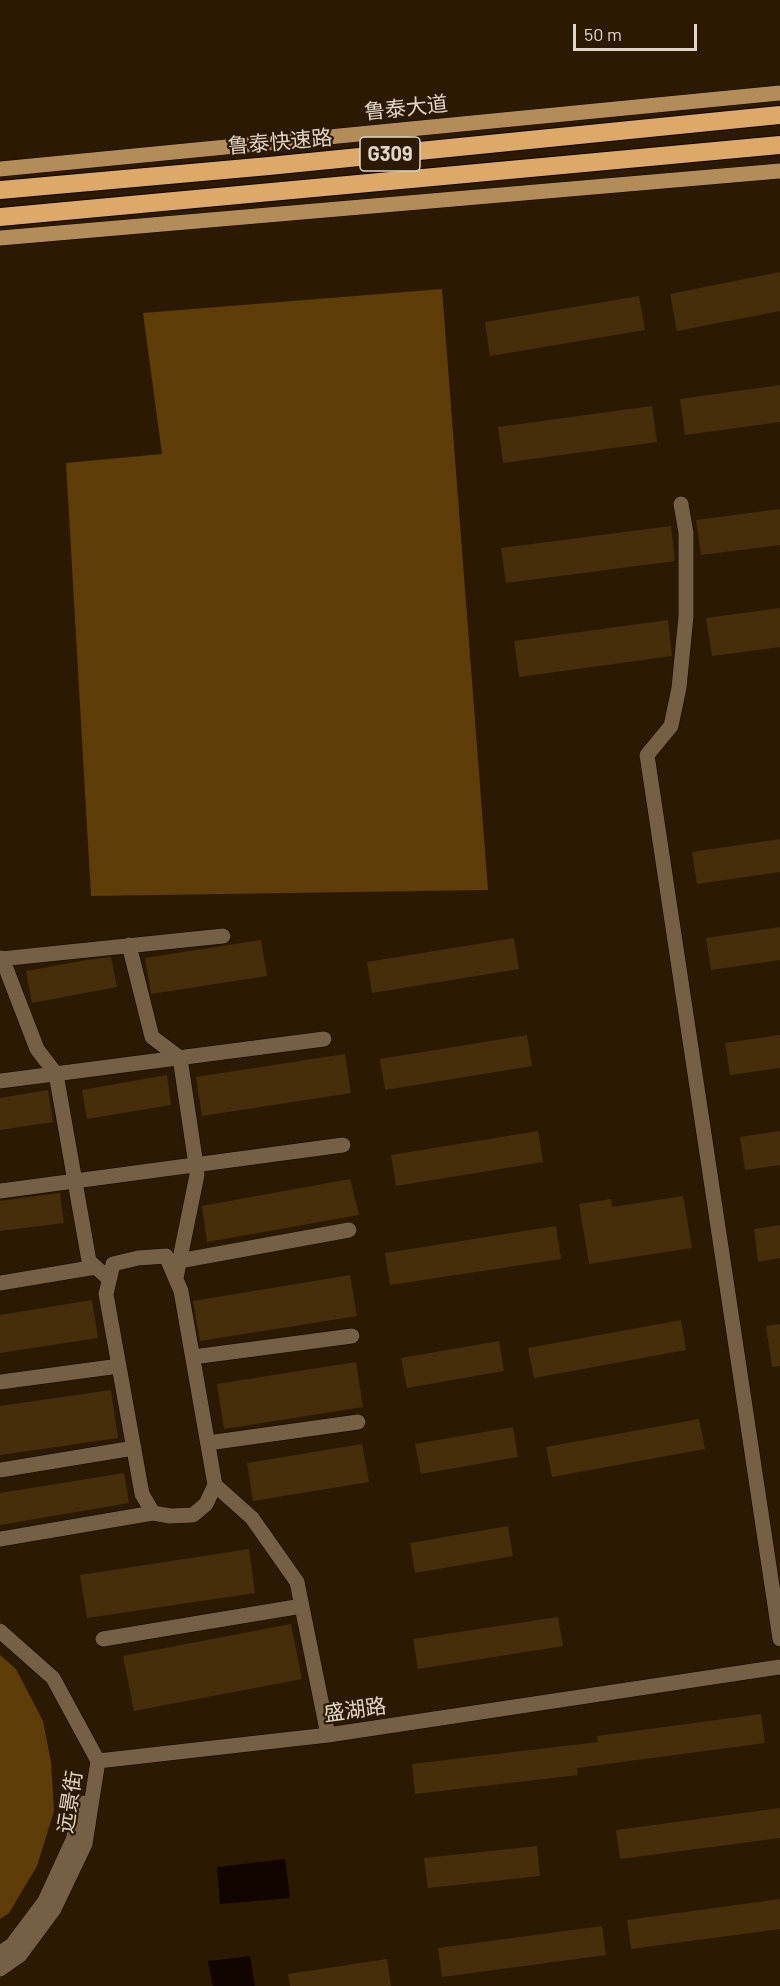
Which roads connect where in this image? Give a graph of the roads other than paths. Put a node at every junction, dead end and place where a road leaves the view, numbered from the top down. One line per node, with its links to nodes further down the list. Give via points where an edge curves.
1 (780, 93): 4 (main road, 鲁泰大道)
2 (780, 115): 6 (highway, 鲁泰快速路 / G309)
3 (780, 145): 7 (highway, G309)
4 (0, 169)
5 (780, 171): 8 (main road)
6 (0, 190)
7 (0, 217)
8 (0, 237)
9 (681, 504): 41 (street, via 686,533 686,616 679,688 671,726 646,755)
10 (223, 936): 11 (street)
11 (129, 945): 12 (street); 14 (street, via 152,1037)
12 (1, 958): 15 (street, via 37,1049)
13 (324, 1039): 14 (street)
14 (180, 1058): 15 (street); 18 (street)
15 (56, 1074): 16 (street); 19 (street)
16 (0, 1081)
17 (343, 1145): 18 (street)
18 (196, 1165): 19 (street); 22 (street)
19 (75, 1180): 20 (street); 23 (street, via 89,1261)
20 (0, 1191)
21 (349, 1230): 22 (street)
22 (179, 1261): 24 (street)
23 (96, 1267): 25 (street); 26 (street)
24 (176, 1278): 25 (street, via 166,1256 112,1264); 28 (street)
25 (109, 1279): 29 (street, via 106,1294)
26 (0, 1283)
27 (352, 1336): 28 (street)
28 (193, 1357): 32 (street)
29 (119, 1366): 30 (street); 33 (street)
30 (0, 1382)
31 (358, 1422): 32 (street)
32 (208, 1443): 35 (street)
33 (134, 1448): 34 (street); 36 (street, via 142,1494)
34 (0, 1470)
35 (215, 1485): 36 (street, via 206,1504 193,1515); 38 (street, via 252,1518 297,1582)
36 (153, 1513): 37 (street)
37 (0, 1539)
38 (302, 1606): 40 (street); 43 (street)
39 (0, 1631): 44 (street, via 53,1678)
40 (103, 1639)
41 (780, 1639)
42 (780, 1667): 43 (street, 盛湖路)
43 (328, 1735): 44 (street, 盛湖路)
44 (98, 1761): 45 (street, 远景街, via 73,1840 45,1901 12,1945); 46 (street, 远景街, via 85,1844 54,1909 20,1955)
45 (0, 1953)
46 (0, 1969)

